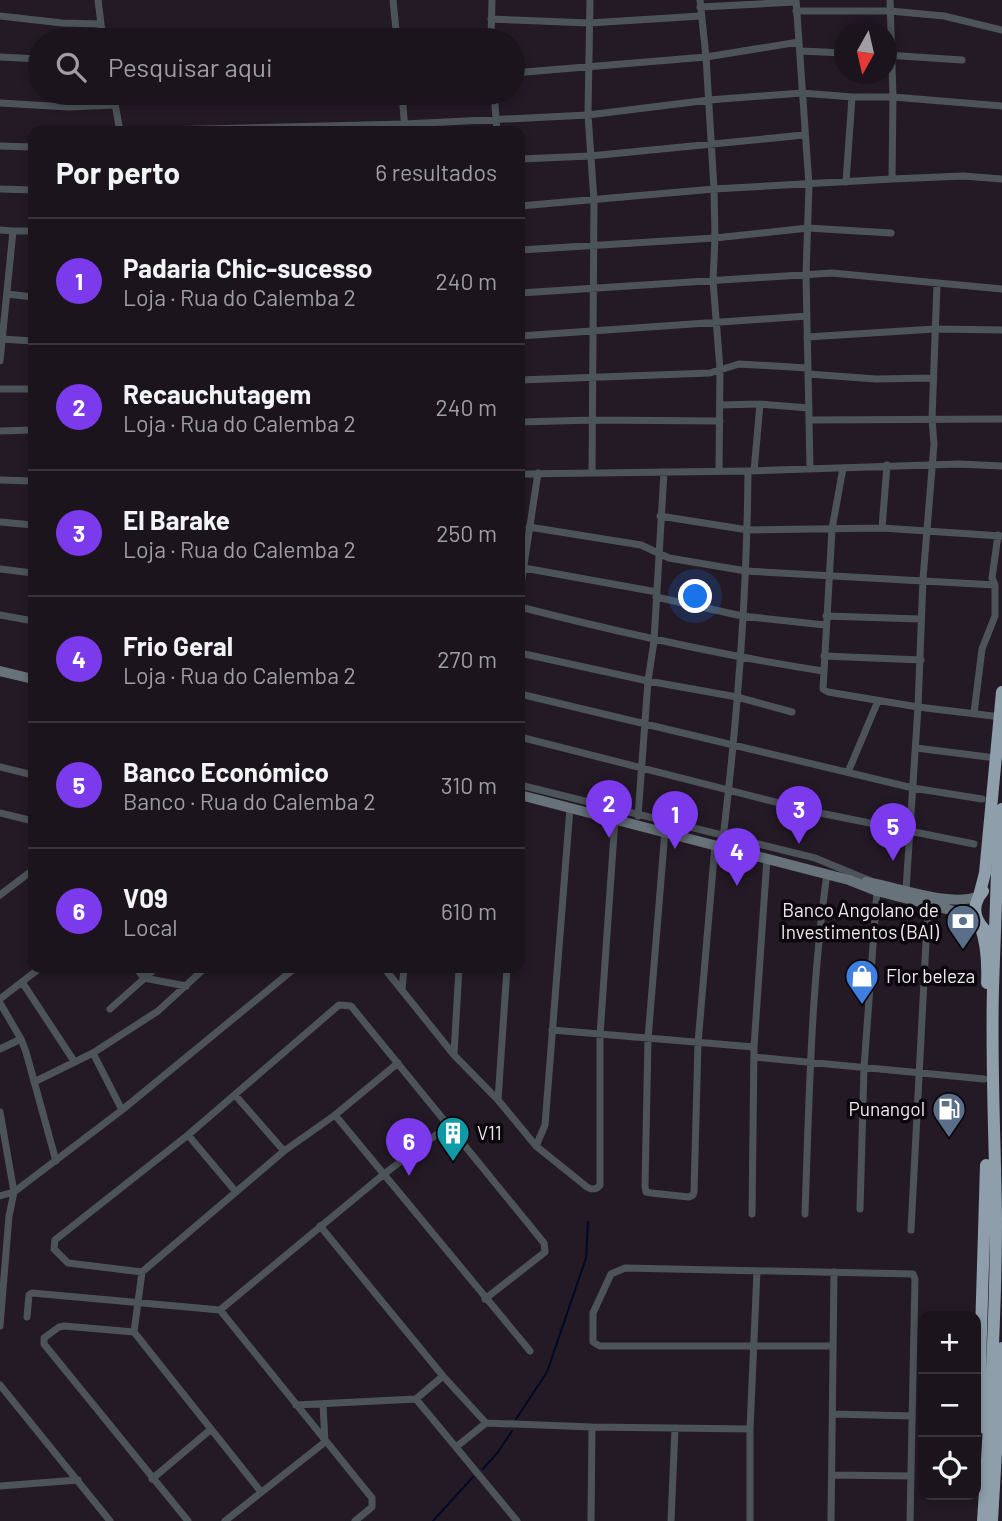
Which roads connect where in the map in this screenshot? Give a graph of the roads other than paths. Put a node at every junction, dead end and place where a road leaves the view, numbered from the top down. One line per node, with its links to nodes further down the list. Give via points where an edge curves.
1 (98, 0): 14 (street)
2 (393, 0): 17 (street)
3 (492, 0): 12 (street)
4 (590, 0): 15 (street)
5 (890, 0): 9 (street)
6 (796, 1): 7 (street); 8 (street)
7 (700, 3): 11 (street)
8 (796, 11): 9 (street); 20 (street)
9 (890, 11): 13 (street); 19 (street, via 944,16)
10 (0, 16): 14 (street)
11 (701, 16): 15 (street); 25 (street)
12 (491, 19): 15 (street); 18 (street)
13 (890, 21)
14 (100, 23): 16 (street)
15 (589, 23): 28 (street)
16 (101, 28)
17 (396, 28)
18 (491, 28)
19 (1002, 30)
20 (799, 42): 21 (street); 25 (street)
21 (800, 51): 22 (street); 31 (street)
22 (834, 53)
23 (897, 56): 27 (street)
24 (0, 57): 26 (street)
25 (706, 57): 28 (street); 34 (street)
26 (28, 58)
27 (962, 60)
28 (588, 68): 29 (street); 43 (street)
29 (525, 72)
30 (891, 84): 33 (street)
31 (802, 93): 32 (street); 34 (street); 49 (street)
32 (852, 97): 33 (street); 57 (street)
33 (893, 97): 42 (street); 55 (street)
34 (709, 100): 43 (street); 50 (street)
35 (0, 103): 36 (street)
36 (28, 105)
37 (34, 105): 38 (street)
38 (99, 105)
39 (115, 105): 45 (street)
40 (403, 105): 46 (street)
41 (495, 105): 44 (street)
42 (1002, 106)
43 (588, 116): 44 (street); 53 (street)
44 (496, 119): 47 (street); 48 (street)
45 (119, 126)
46 (405, 126)
47 (425, 126)
48 (497, 126)
49 (804, 135): 50 (street); 58 (street)
50 (711, 144): 53 (street); 60 (street)
51 (0, 146): 52 (street)
52 (28, 147)
53 (590, 156): 54 (street); 62 (street)
54 (525, 159)
55 (892, 179): 56 (street); 57 (street)
56 (1002, 179)
57 (846, 182): 58 (street)
58 (809, 185): 60 (street); 64 (street)
59 (0, 189): 61 (street)
60 (714, 189): 62 (street); 69 (street)
61 (28, 190)
62 (594, 201): 63 (street); 70 (street)
63 (525, 206)
64 (808, 228): 68 (street); 69 (street); 72 (street)
65 (0, 230): 66 (street)
66 (13, 230): 67 (street); 78 (street)
67 (28, 231)
68 (891, 233)
69 (715, 238): 70 (street); 73 (street)
70 (592, 245): 71 (street); 75 (street)
71 (525, 250)
72 (806, 275): 73 (street); 74 (street, via 832,273); 81 (street)
73 (713, 281): 75 (street); 82 (street)
74 (937, 284): 76 (street); 83 (street)
75 (593, 288): 77 (street); 85 (street)
76 (1002, 289)
77 (525, 293)
78 (8, 294): 79 (street); 80 (street)
79 (28, 296)
80 (3, 311): 88 (street)
81 (807, 316): 82 (street); 87 (street)
82 (717, 323): 85 (street); 92 (street)
83 (936, 329): 84 (street); 87 (street); 95 (street)
84 (1002, 330)
85 (592, 332): 86 (street); 94 (street)
86 (525, 336)
87 (807, 337): 93 (street)
88 (2, 339): 89 (street); 90 (street)
89 (28, 341)
90 (0, 351): 91 (street)
91 (0, 362)
92 (720, 369): 93 (street, via 739,364); 94 (street); 100 (street)
93 (808, 371): 95 (street, via 876,379); 101 (street)
94 (591, 377): 96 (street); 102 (street)
95 (933, 378): 103 (street)
96 (525, 380)
97 (0, 389): 98 (street)
98 (28, 389)
99 (760, 404): 100 (street); 101 (street); 116 (street)
100 (720, 405): 106 (street)
101 (809, 408): 105 (street)
102 (593, 419): 106 (street); 107 (street); 119 (street)
103 (932, 419): 104 (street); 105 (street); 111 (street)
104 (1002, 419)
105 (809, 420): 113 (street)
106 (720, 421): 115 (street)
107 (525, 422)
108 (28, 430): 109 (street)
109 (0, 431)
110 (887, 465): 111 (street); 114 (street); 127 (street)
111 (932, 465): 112 (street); 130 (street)
112 (1002, 466)
113 (810, 468): 114 (street); 116 (street)
114 (844, 468): 128 (street)
115 (719, 471): 116 (street); 117 (street)
116 (751, 471): 129 (street)
117 (664, 472): 119 (street); 123 (street)
118 (538, 473): 119 (street); 120 (street); 126 (street)
119 (592, 473)
120 (525, 474)
121 (0, 480): 122 (street)
122 (28, 481)
123 (660, 516): 129 (street); 133 (street)
124 (0, 522): 125 (street)
125 (28, 525)
126 (529, 527): 132 (street); 133 (street, via 641,545)
127 (882, 527): 128 (street); 130 (street)
128 (832, 529): 129 (street); 138 (street)
129 (748, 530): 136 (street)
130 (926, 531): 131 (street); 139 (street)
131 (1000, 536): 140 (street, via 992,578)
132 (525, 542)
133 (658, 553): 136 (street); 141 (street)
134 (525, 568): 141 (street)
135 (0, 569): 137 (street)
136 (746, 570): 138 (street); 144 (street)
137 (28, 572)
138 (828, 574): 139 (street); 145 (street)
139 (923, 579): 140 (street); 146 (street)
140 (995, 584): 164 (street, via 995,616 982,649)
141 (657, 595): 144 (street); 149 (street)
142 (525, 608): 149 (street)
143 (0, 615): 147 (street)
144 (742, 616): 148 (street); 152 (street)
145 (826, 616): 146 (street); 148 (street)
146 (920, 619): 153 (street)
147 (28, 620)
148 (825, 625): 151 (street)
149 (654, 641): 152 (street); 157 (street)
150 (525, 654): 157 (street)
151 (824, 656): 153 (street); 155 (street)
152 (739, 659): 155 (street); 160 (street)
153 (920, 660): 162 (street)
154 (0, 671): 156 (main road)
155 (823, 671): 161 (street, via 823,689)
156 (28, 678)
157 (648, 681): 160 (street); 166 (street)
158 (1002, 692): 197 (highway)
159 (525, 695): 166 (street)
160 (737, 697): 163 (street); 168 (street)
161 (878, 701): 162 (street); 173 (street)
162 (918, 707): 164 (street); 169 (street)
163 (792, 712)
164 (974, 713): 165 (street)
165 (993, 716)
166 (645, 724): 168 (street); 172 (street)
167 (525, 738): 172 (street)
168 (733, 745): 173 (street); 177 (street)
169 (916, 748): 170 (street); 176 (street)
170 (988, 757)
171 (0, 767): 174 (street)
172 (642, 767): 177 (street); 185 (street)
173 (848, 772): 176 (street)
174 (28, 774)
175 (525, 786): 185 (street)
176 (913, 788): 179 (street); 187 (street)
177 (730, 790): 187 (street); 188 (street)
178 (525, 796): 180 (main road)
179 (982, 799)
180 (570, 807): 183 (main road); 216 (street)
181 (1002, 809): 279 (highway, bridge, via 991,1082 996,1259)
182 (0, 813): 184 (street)
183 (615, 819): 185 (main road); 217 (street)
184 (28, 820)
185 (638, 820): 186 (main road); 188 (street)
186 (665, 831): 188 (main road); 219 (street)
187 (911, 831): 189 (street); 195 (street)
188 (720, 843): 190 (main road); 194 (street, via 815,858); 220 (street)
189 (974, 844)
190 (767, 858): 192 (main road); 221 (street)
191 (28, 874): 196 (street)
192 (827, 874): 194 (main road); 228 (street)
193 (996, 885): 197 (highway)
194 (878, 887): 195 (main road); 198 (main road); 229 (street)
195 (906, 890): 197 (main road, via 943,898 971,900)
196 (0, 895)
197 (979, 896): 199 (highway, via 975,911)
198 (928, 904): 199 (main road, via 958,912); 230 (street)
199 (980, 925): 200 (highway); 231 (highway, via 988,971)
200 (994, 935)
201 (34, 973): 211 (street)
202 (140, 973): 210 (street)
203 (150, 973): 210 (street)
204 (200, 973): 212 (street)
205 (289, 973): 235 (street)
206 (388, 973): 213 (street)
207 (404, 973): 213 (street)
208 (458, 973): 224 (street)
209 (507, 973): 234 (street)
210 (144, 978): 212 (street); 215 (street)
211 (22, 982): 214 (street); 226 (street)
212 (186, 986): 223 (street, via 158,1012)
213 (402, 991): 224 (street)
214 (0, 1001): 218 (street)
215 (110, 1009)
216 (552, 1030): 217 (street); 240 (street, via 545,1125)
217 (600, 1035): 219 (street); 240 (street, via 600,1185 592,1190 587,1187)
218 (21, 1039): 222 (street); 232 (street)
219 (648, 1039): 220 (street); 220 (street, via 646,1192 689,1197 694,1192)
220 (698, 1043): 221 (street)
221 (754, 1047): 225 (street)
222 (0, 1049)
223 (93, 1053): 226 (street); 235 (street)
224 (454, 1055): 234 (street)
225 (754, 1057): 228 (street); 248 (street)
226 (74, 1061): 232 (street)
227 (398, 1063): 233 (street, via 351,1006 339,1005); 237 (street); 238 (street)
228 (810, 1063): 229 (street); 249 (street)
229 (864, 1068): 230 (street); 247 (street)
230 (919, 1073): 231 (street); 251 (street)
231 (984, 1079): 279 (highway, via 979,1398)
232 (34, 1082): 242 (street)
233 (235, 1095): 239 (street); 241 (street)
234 (498, 1100): 240 (street)
235 (122, 1110): 242 (street)
236 (0, 1112): 244 (street)
237 (335, 1115): 241 (street); 243 (street)
238 (448, 1126): 243 (street); 256 (street, via 546,1248)
239 (188, 1135): 245 (street); 254 (street, via 55,1240 54,1249 68,1263)
240 (536, 1146)
241 (284, 1151): 245 (street)
242 (56, 1161): 244 (street)
243 (384, 1174): 250 (street); 256 (street)
244 (14, 1192): 246 (street); 252 (street)
245 (236, 1192): 254 (street)
246 (0, 1196)
247 (860, 1209)
248 (752, 1213)
249 (804, 1214)
250 (320, 1226): 259 (street); 267 (street)
251 (911, 1230)
252 (3, 1256): 258 (street)
253 (757, 1271): 255 (street); 263 (street); 263 (street, via 618,1269 611,1274 593,1313 593,1342 600,1346)
254 (142, 1272): 257 (street)
255 (834, 1272): 264 (street); 273 (street, via 913,1274)
256 (485, 1299): 266 (street)
257 (138, 1302): 259 (street); 260 (street, via 32,1293); 262 (street)
258 (1, 1307): 261 (street)
259 (220, 1310): 271 (street)
260 (27, 1317)
261 (0, 1326)
262 (134, 1332): 278 (street); 284 (street, via 64,1326 43,1340)
263 (753, 1346): 264 (street); 277 (street)
264 (833, 1346): 272 (street)
265 (1002, 1348): 299 (highway)
266 (530, 1351)
267 (443, 1376): 269 (street); 274 (street)
268 (0, 1385): 285 (street)
269 (416, 1399): 270 (street); 281 (street)
270 (323, 1404): 271 (street); 280 (street)
271 (296, 1405): 280 (street)
272 (833, 1414): 273 (street); 282 (street)
273 (912, 1416): 283 (street)
274 (486, 1423): 275 (street); 281 (street)
275 (592, 1427): 276 (street); 293 (street)
276 (675, 1429): 277 (street); 294 (street)
277 (750, 1429): 295 (street)
278 (210, 1430): 284 (street); 287 (street)
279 (989, 1434): 298 (highway)
280 (326, 1442): 287 (street); 291 (street, via 372,1498 372,1507)
281 (456, 1447): 292 (street)
282 (832, 1475): 283 (street); 296 (street)
283 (911, 1476): 297 (street)
284 (152, 1479): 289 (street)
285 (78, 1480): 286 (street); 288 (street)
286 (0, 1486)
287 (261, 1492): 290 (street)
288 (110, 1521)
289 (188, 1521)
290 (225, 1521)
291 (355, 1521)
292 (517, 1521)
293 (591, 1521)
294 (671, 1521)
295 (750, 1521)
296 (831, 1521)
297 (910, 1521)
298 (983, 1521)
299 (992, 1521)

